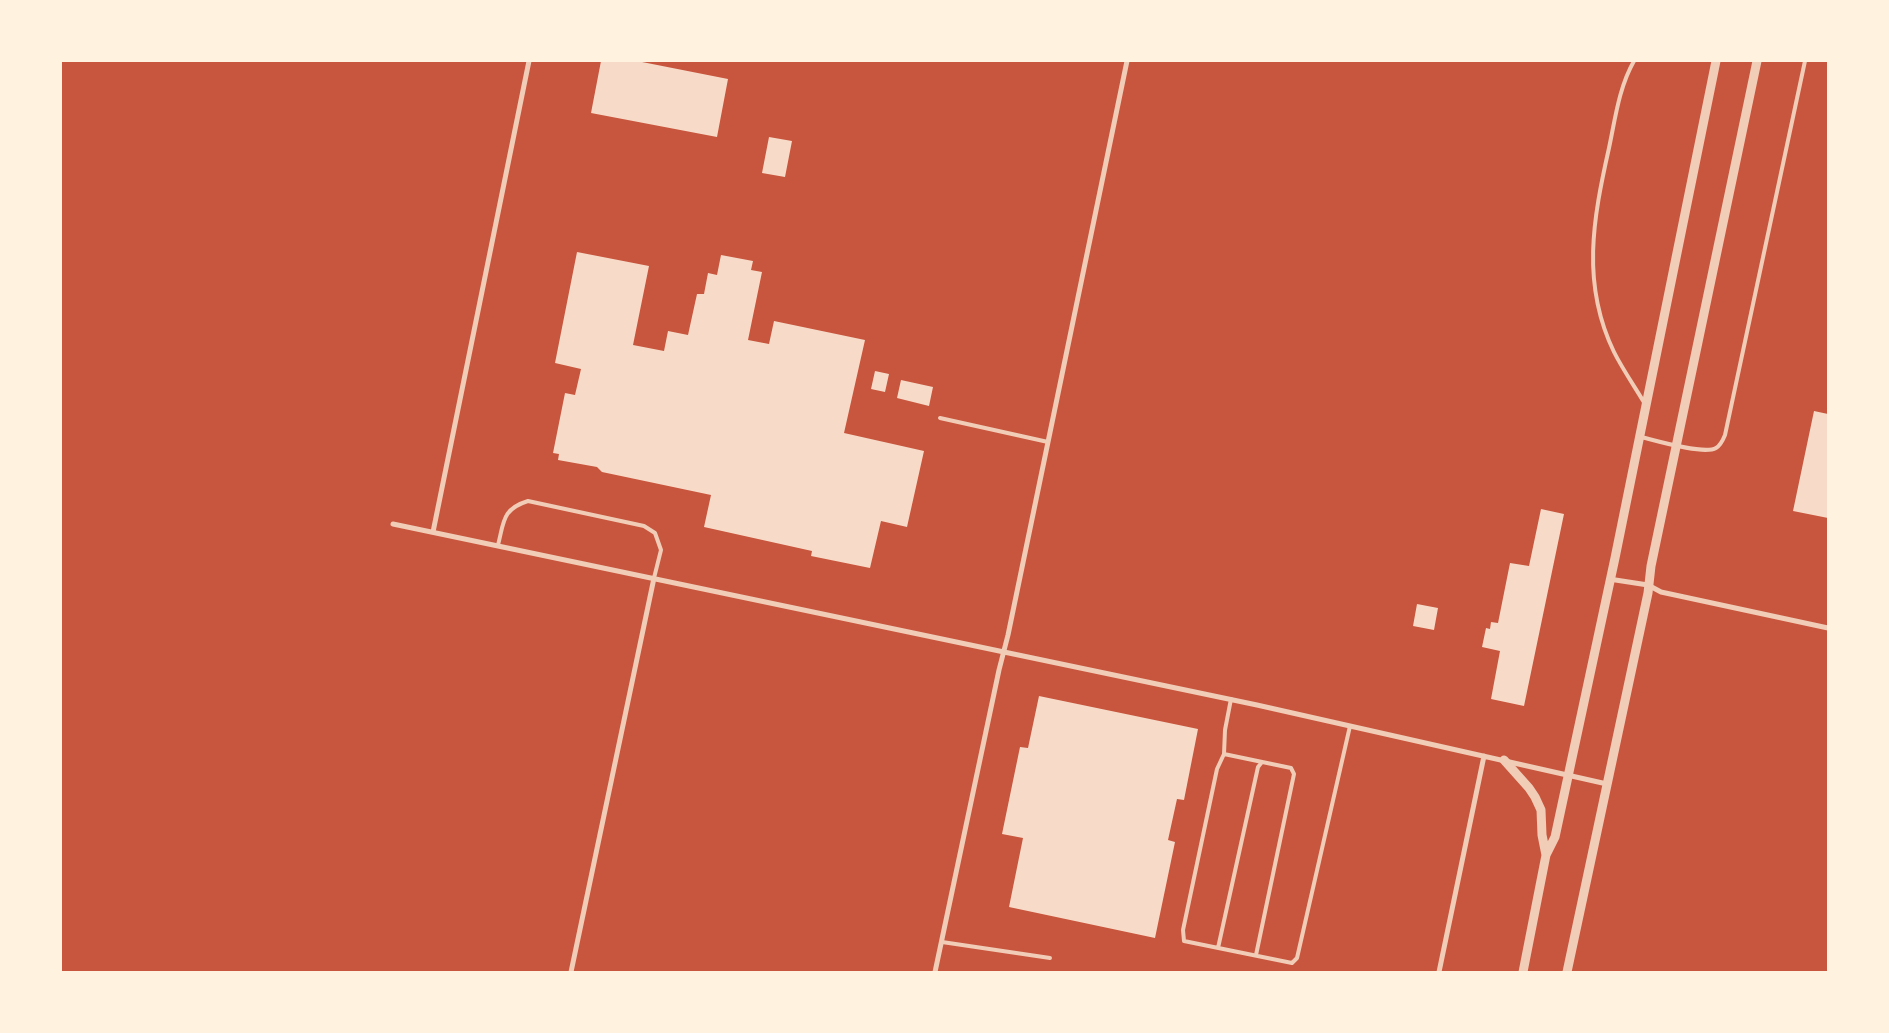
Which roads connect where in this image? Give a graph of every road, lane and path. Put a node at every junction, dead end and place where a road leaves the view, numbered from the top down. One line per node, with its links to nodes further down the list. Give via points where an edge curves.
1 (529, 61): 13 (street)
2 (1127, 61): 10 (street)
3 (1634, 61): 7 (lane, via 1617,108 1599,193 1592,259 1601,320 1614,352)
4 (1716, 61): 7 (street)
5 (1757, 61): 11 (street)
6 (1805, 61): 11 (lane, via 1725,435 1715,449 1707,451)
7 (1646, 406): 9 (street)
8 (940, 418): 10 (lane)
9 (1640, 437): 11 (lane); 16 (street)
10 (1048, 442): 19 (street)
11 (1676, 445): 17 (street)
12 (393, 524): 13 (street)
13 (433, 532): 14 (street)
14 (498, 546): 15 (street); 15 (lane, via 507,514 515,505 528,501 538,503 644,526 655,533 660,550)
15 (654, 578): 19 (street); 33 (street)
16 (1609, 579): 17 (street); 26 (street)
17 (1648, 586): 18 (street, via 1661,592); 27 (street)
18 (1828, 628)
19 (1004, 652): 20 (street); 29 (street)
20 (1231, 700): 21 (street); 22 (lane)
21 (1350, 726): 23 (street); 31 (lane, via 1297,958 1292,964)
22 (1224, 754): 25 (lane); 30 (lane, via 1217,769 1183,930 1184,940)
23 (1484, 756): 24 (street); 35 (street)
24 (1504, 760): 26 (street); 28 (street, via 1535,797)
25 (1262, 762): 30 (lane, via 1258,767); 31 (lane, via 1291,768 1294,774)
26 (1567, 775): 27 (street); 28 (street, via 1555,837)
27 (1607, 784): 37 (street)
28 (1546, 854): 36 (street)
29 (942, 942): 32 (lane); 34 (street)
30 (1218, 948): 31 (lane)
31 (1256, 956)
32 (1050, 958)
33 (571, 972)
34 (936, 972)
35 (1439, 972)
36 (1523, 972)
37 (1567, 972)

